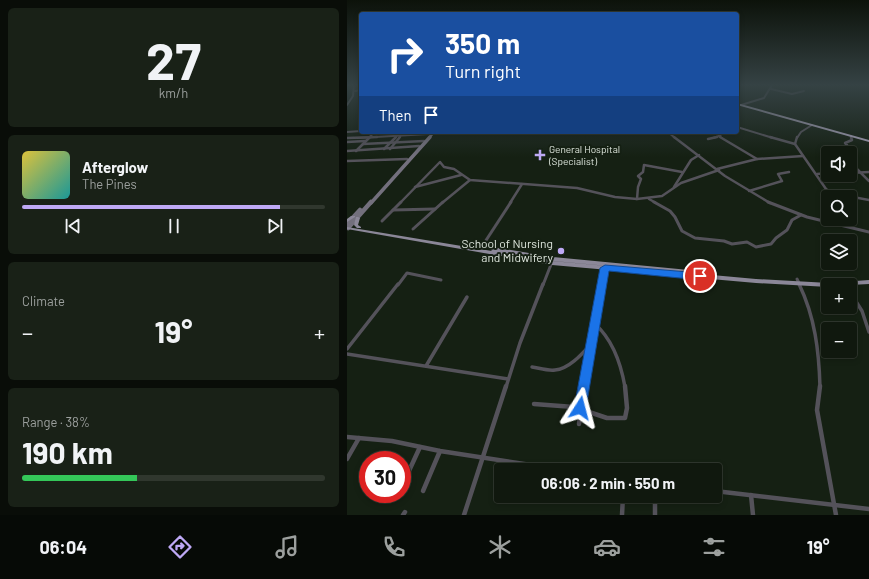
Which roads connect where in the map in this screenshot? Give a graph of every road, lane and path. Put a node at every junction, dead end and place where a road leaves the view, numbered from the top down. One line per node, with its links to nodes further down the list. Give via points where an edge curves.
1 (756, 109): 3 (highway)
2 (757, 109): 22 (highway)
3 (812, 125): 17 (highway); 23 (street, via 802,130)
4 (739, 128): 21 (street)
5 (359, 131): 6 (street)
6 (347, 132)
7 (372, 134): 18 (street)
8 (422, 134): 15 (street)
9 (430, 134): 25 (street)
10 (430, 134): 64 (street)
11 (671, 134): 37 (street)
12 (722, 134): 16 (street)
13 (396, 135): 14 (street); 18 (street); 28 (street)
14 (401, 135): 15 (street); 29 (street)
15 (414, 135): 24 (street)
16 (719, 136): 20 (street); 40 (street)
17 (851, 136): 22 (highway); 31 (street, via 852,140 845,143)
18 (369, 137): 19 (street); 27 (street)
19 (347, 138)
20 (708, 139)
21 (780, 139): 23 (street); 30 (street)
22 (866, 139)
23 (795, 140): 30 (street)
24 (409, 141): 25 (street); 29 (street)
25 (424, 141): 32 (street)
26 (347, 142): 27 (street)
27 (364, 142): 28 (street); 35 (street)
28 (390, 142): 29 (street); 33 (street)
29 (395, 142): 34 (street)
30 (795, 144): 38 (street)
31 (847, 145)
32 (419, 146): 34 (street); 39 (street)
33 (383, 149): 34 (street); 35 (street)
34 (390, 149)
35 (356, 150): 36 (street)
36 (347, 151)
37 (699, 155): 43 (street); 44 (street, via 691,160)
38 (803, 156): 40 (street); 50 (street)
39 (407, 159): 41 (street); 64 (street)
40 (757, 159): 43 (street)
41 (347, 161)
42 (857, 169): 47 (street)
43 (718, 170): 56 (street); 57 (street)
44 (682, 172): 56 (street); 58 (street, via 644,165 643,172 638,176 641,179)
45 (789, 172): 57 (street, via 778,174 782,181)
46 (857, 172): 47 (street)
47 (860, 172): 48 (street); 53 (street)
48 (869, 172)
49 (461, 174): 52 (street); 55 (street); 55 (street, via 440,162)
50 (817, 174): 51 (street); 60 (street, via 826,189 832,193)
51 (821, 174)
52 (470, 180): 54 (street); 61 (street)
53 (869, 181)
54 (522, 184): 58 (street, via 577,188); 71 (street)
55 (415, 187): 62 (street)
56 (673, 188): 59 (street, via 662,196)
57 (749, 191): 63 (street, via 775,206)
58 (637, 199): 59 (street)
59 (649, 199): 63 (street, via 670,211 685,233 695,238 732,244 747,242 755,247 771,244 773,239 787,231 792,220)
60 (869, 200)
61 (435, 209): 62 (street); 68 (street)
62 (393, 210): 65 (street)
63 (801, 215): 69 (street)
64 (355, 218): 66 (main road); 67 (main road)
65 (382, 221)
66 (348, 226): 67 (main road); 70 (main road)
67 (359, 227): 70 (main road)
68 (413, 229)
69 (869, 232)
70 (436, 242): 71 (main road); 72 (main road)
71 (481, 248): 72 (main road)
72 (553, 261): 73 (main road); 76 (main road); 89 (street)
73 (605, 268): 76 (main road, via 756,281); 82 (street)
74 (869, 279): 76 (main road)
75 (441, 280): 85 (street, via 405,275)
76 (798, 281): 78 (main road); 106 (street, via 808,302 815,329 820,391 817,410)
77 (869, 282): 79 (main road)
78 (821, 283)
79 (857, 283)
80 (467, 297): 87 (street)
81 (857, 303): 83 (street)
82 (595, 324): 84 (street); 91 (street, via 603,330 623,376 627,399 625,417 603,417)
83 (869, 332)
84 (592, 342): 88 (street, via 560,370); 91 (street)
85 (347, 349)
86 (347, 354): 87 (street)
87 (426, 366): 89 (street)
88 (532, 367)
89 (508, 379): 97 (street)
90 (534, 404): 91 (street)
91 (580, 408): 92 (street)
92 (579, 424)
93 (347, 437): 94 (street)
94 (359, 438): 95 (street); 98 (street)
95 (421, 447): 96 (street); 100 (street)
96 (440, 451): 97 (street); 101 (street)
97 (483, 457): 99 (street); 108 (street)
98 (347, 459)
99 (521, 463)
100 (411, 468)
101 (423, 491)
102 (722, 492): 103 (street)
103 (751, 495): 106 (street); 111 (street)
104 (623, 503): 109 (street)
105 (655, 503): 110 (street)
106 (834, 504): 107 (street); 112 (street)
107 (869, 509)
108 (464, 515)
109 (622, 515)
110 (655, 515)
111 (753, 515)
112 (836, 515)

